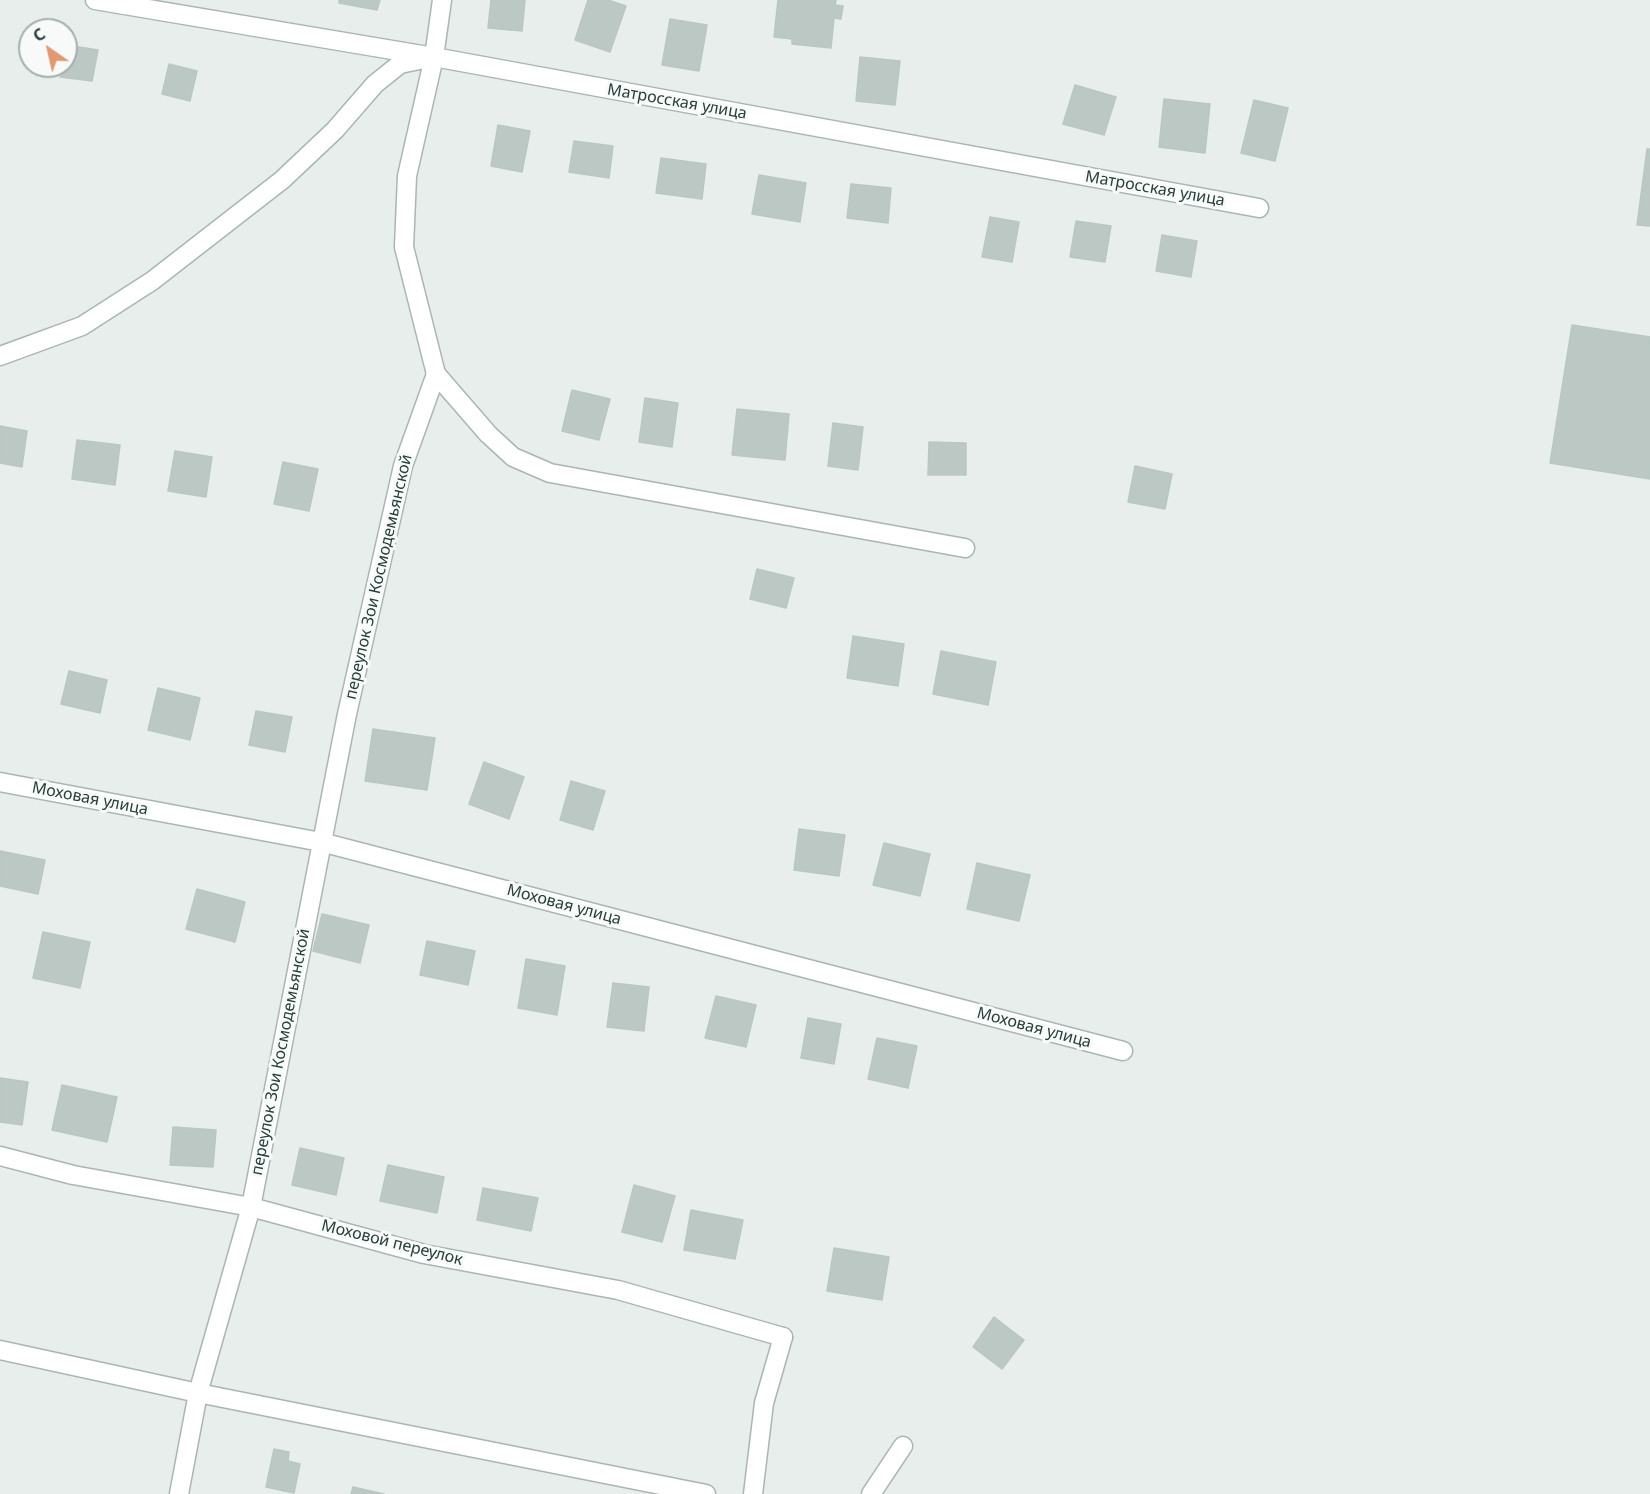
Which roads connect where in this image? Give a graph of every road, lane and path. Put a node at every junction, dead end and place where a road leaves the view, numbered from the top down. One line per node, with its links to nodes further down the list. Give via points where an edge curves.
1 (95, 0): 3 (street, Матросская улица)
2 (442, 0): 3 (street)
3 (434, 57): 4 (street, Матросская улица); 5 (street, via 400,64 383,77 282,180 152,281 82,326); 6 (street, via 407,176 404,247)
4 (1259, 208)
5 (0, 356)
6 (436, 374): 7 (street, via 513,457 550,473); 9 (street, переулок Зои Космодемьянской, via 403,466)
7 (965, 548)
8 (0, 782): 9 (street, Моховая улица)
9 (321, 842): 10 (street, Моховая улица); 12 (street, переулок Зои Космодемьянской)
10 (1123, 1051)
11 (0, 1156): 12 (street, Моховой переулок, via 73,1175)
12 (251, 1206): 14 (street, переулок Зои Космодемьянской); 18 (street, Моховой переулок, via 424,1254 618,1290 783,1337 764,1403)
13 (0, 1350): 14 (street)
14 (198, 1393): 16 (street, переулок Зои Космодемьянской); 17 (street)
15 (903, 1446): 19 (street)
16 (179, 1494)
17 (706, 1494)
18 (753, 1494)
19 (871, 1494)

